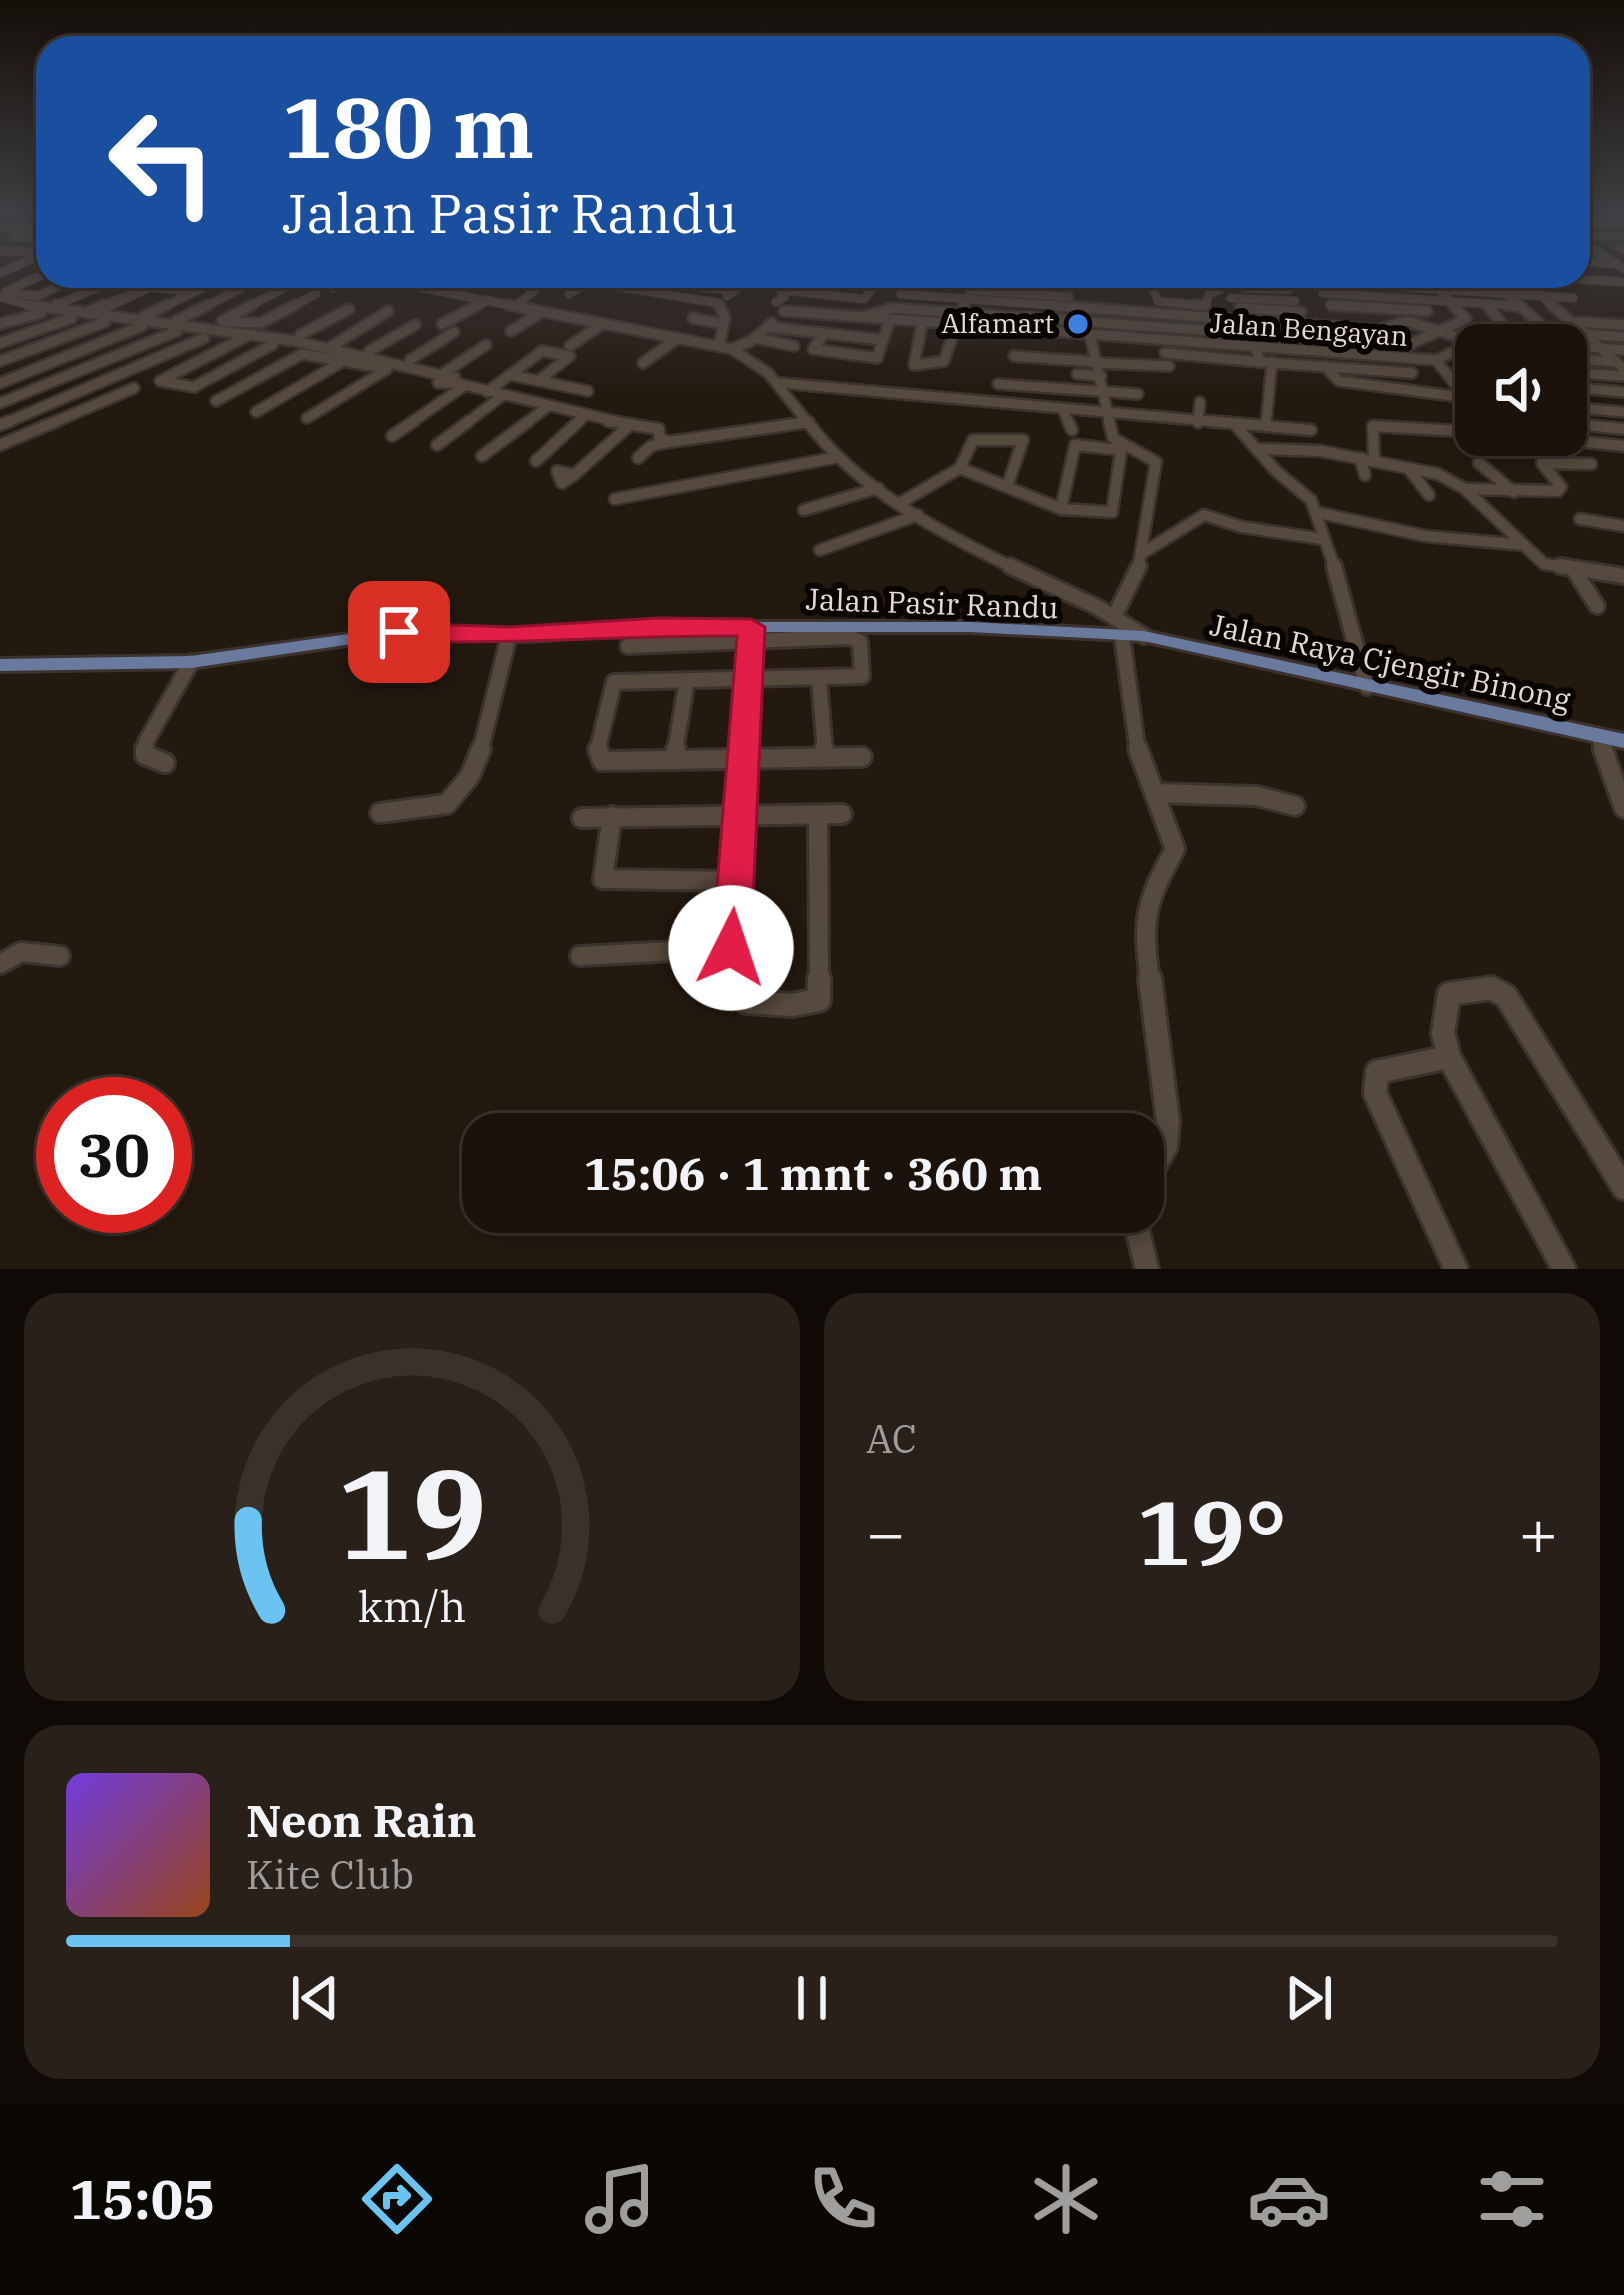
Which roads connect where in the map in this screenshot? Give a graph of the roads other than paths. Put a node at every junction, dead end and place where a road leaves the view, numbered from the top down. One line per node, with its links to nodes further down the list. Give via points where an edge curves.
1 (36, 278): 41 (street)
2 (64, 288): 47 (street)
3 (86, 288): 47 (street)
4 (151, 288): 61 (street)
5 (172, 288): 61 (street, via 187,290 132,315)
6 (202, 288): 86 (street, via 142,316)
7 (244, 288): 86 (street)
8 (424, 288): 48 (street)
9 (541, 288): 30 (street)
10 (541, 288): 30 (street)
11 (579, 288): 37 (street)
12 (614, 288): 38 (street)
13 (667, 288): 38 (street)
14 (712, 288): 34 (street)
15 (739, 288): 34 (street)
16 (832, 288): 43 (street)
17 (872, 288): 43 (street, via 864,299)
18 (1026, 288): 45 (street)
19 (1071, 288): 45 (street)
20 (1152, 288): 42 (street, via 1158,301 1208,306 1209,294)
21 (1223, 288): 42 (street)
22 (1288, 288): 50 (street)
23 (1319, 288): 36 (street)
24 (1405, 288): 33 (street)
25 (1470, 288): 35 (street)
26 (1501, 288): 40 (street)
27 (1534, 288): 44 (street)
28 (1559, 288): 44 (street, via 1574,300)
29 (282, 289): 87 (street)
30 (536, 290): 57 (street)
31 (780, 290): 43 (street); 63 (street, via 784,297 776,302)
32 (969, 290): 45 (street); 49 (street)
33 (1440, 290): 35 (street); 51 (street)
34 (734, 291): 52 (street)
35 (1474, 292): 40 (street)
36 (1323, 293): 46 (street); 55 (street)
37 (569, 294)
38 (659, 294): 52 (street)
39 (901, 294): 49 (street)
40 (1508, 294): 44 (street); 56 (street)
41 (1, 295): 47 (street); 47 (street); 47 (street, via 17,303)
42 (1225, 295): 50 (street)
43 (826, 296)
44 (1542, 296): 75 (street)
45 (1070, 297): 49 (street); 67 (street); 71 (street)
46 (1418, 299): 51 (street); 64 (street)
47 (48, 300): 61 (street); 68 (street); 76 (street); 87 (street)
48 (488, 300): 57 (street); 77 (street)
49 (963, 300): 83 (street)
50 (1294, 301): 66 (street)
51 (1453, 302): 54 (street); 97 (street, via 1466,320)
52 (718, 303): 88 (street)
53 (561, 304): 65 (street)
54 (1486, 304): 56 (street); 80 (street)
55 (1330, 305): 58 (street); 92 (street)
56 (1520, 305): 81 (street)
57 (515, 307): 65 (street)
58 (1363, 307): 64 (street); 94 (street)
59 (1240, 308): 66 (street)
60 (349, 309): 100 (street)
61 (93, 311)
62 (388, 311): 115 (street)
63 (784, 311): 70 (street, Jalan Bengayan); 90 (street)
64 (1427, 311): 72 (street)
65 (544, 312): 78 (street); 95 (street)
66 (1301, 312): 89 (street)
67 (1196, 316): 89 (street); 93 (street)
68 (72, 318): 73 (street); 111 (street)
69 (693, 318): 88 (street)
70 (860, 318): 74 (street, Jalan Bengayan); 83 (street, via 893,308)
71 (1071, 321): 83 (street); 93 (street); 99 (street)
72 (1407, 321): 94 (street); 97 (street)
73 (105, 322): 85 (street); 131 (street)
74 (889, 322): 79 (street, Jalan Bengayan); 108 (street)
75 (1574, 322): 84 (street)
76 (0, 324)
77 (442, 324)
78 (602, 324): 105 (street); 116 (street)
79 (922, 324): 83 (street, Jalan Bengayan); 83 (street, via 915,371 944,361)
80 (1502, 324)
81 (1540, 324)
82 (415, 325): 124 (street)
83 (957, 325): 99 (street, Jalan Bengayan)
84 (1624, 325)
85 (142, 326): 86 (street); 147 (street)
86 (176, 326): 87 (street); 153 (street); 163 (street, via 206,337)
87 (224, 326): 100 (street, via 261,323 314,299 267,329); 104 (street)
88 (723, 326): 112 (street); 121 (street)
89 (1311, 326): 91 (street)
90 (769, 327): 98 (street); 107 (street)
91 (1328, 327): 92 (street); 110 (street)
92 (1346, 328): 94 (street)
93 (1202, 330): 110 (street); 113 (street)
94 (1379, 330)
95 (511, 331)
96 (454, 332): 129 (street)
97 (1442, 332): 103 (street); 110 (street, via 1408,345)
98 (824, 334): 108 (street); 108 (street, via 813,350 877,358)
99 (1071, 334): 101 (street, Jalan Bengayan)
100 (300, 335): 115 (street)
101 (1090, 335): 109 (street, Jalan Bengayan); 133 (street)
102 (1587, 335): 106 (street); 120 (street)
103 (1455, 336)
104 (246, 337): 104 (street, via 273,344 194,387 160,382); 115 (street)
105 (678, 338): 112 (street); 136 (street)
106 (1624, 338)
107 (753, 340): 117 (street); 121 (street)
108 (883, 340)
109 (1162, 340): 113 (street, Jalan Bengayan); 125 (street)
110 (1336, 340): 126 (street)
111 (0, 343)
112 (703, 343): 121 (street)
113 (1206, 344): 118 (street, Jalan Bengayan)
114 (487, 345): 146 (street)
115 (332, 346): 124 (street)
116 (570, 346)
117 (794, 346)
118 (1255, 347): 126 (street, Jalan Bengayan); 134 (street)
119 (1587, 347): 120 (street)
120 (1600, 348): 122 (street); 139 (street)
121 (731, 350): 150 (street)
122 (1624, 350)
123 (1455, 352): 130 (street, Jalan Bengayan)
124 (364, 353): 129 (street); 132 (street); 146 (street)
125 (1165, 353): 133 (street, via 1172,368); 134 (street)
126 (1346, 354): 128 (street, Jalan Bengayan)
127 (1015, 356): 133 (street)
128 (1402, 358): 130 (street, Jalan Bengayan); 141 (street)
129 (410, 360): 146 (street)
130 (1436, 360): 149 (street)
131 (0, 361)
132 (340, 362): 138 (street); 164 (street, via 302,354); 172 (street)
133 (1097, 362): 144 (street)
134 (1266, 362): 137 (street); 183 (street)
135 (1587, 362): 139 (street)
136 (643, 363)
137 (1325, 366): 141 (street); 154 (street, via 1339,381)
138 (387, 369): 145 (street); 176 (street)
139 (1622, 369): 140 (street)
140 (1587, 371)
141 (1412, 373): 154 (street)
142 (1077, 374): 144 (street)
143 (510, 375): 148 (street); 148 (street, via 542,352 570,356); 157 (street)
144 (1101, 376): 156 (street)
145 (423, 377)
146 (453, 377): 157 (street); 188 (street)
147 (1, 379): 153 (street)
148 (538, 381): 158 (street)
149 (1455, 381)
150 (780, 383): 170 (street); 178 (street)
151 (998, 384): 156 (street)
152 (134, 388): 167 (street)
153 (34, 389): 163 (street); 166 (street)
154 (1423, 389): 162 (street)
155 (1587, 389): 159 (street)
156 (1102, 390): 160 (street); 174 (street)
157 (487, 392): 161 (street)
158 (588, 392)
159 (1624, 392)
160 (1138, 394)
161 (502, 396): 168 (street); 192 (street)
162 (1455, 396)
163 (62, 398): 167 (street); 180 (street)
164 (216, 401)
165 (1200, 401): 179 (street)
166 (0, 403)
167 (89, 406): 193 (street)
168 (547, 406): 175 (street); 195 (street)
169 (1587, 409): 171 (street)
170 (1063, 410): 174 (street); 185 (street)
171 (1596, 410): 173 (street); 184 (street)
172 (256, 412)
173 (1624, 412)
174 (1111, 413): 179 (street); 224 (street, via 1116,441 1156,462)
175 (584, 417): 177 (street); 200 (street)
176 (307, 418)
177 (635, 419): 190 (street, via 659,429); 208 (street)
178 (809, 422): 190 (street); 197 (street)
179 (1198, 423): 182 (street)
180 (0, 424)
181 (1587, 426): 184 (street)
182 (1236, 427): 183 (street); 194 (street)
183 (1266, 427): 186 (street)
184 (1619, 429): 191 (street)
185 (1072, 430)
186 (1311, 430)
187 (1455, 431): 199 (street, via 1373,426)
188 (392, 436)
189 (1587, 441): 191 (street)
190 (659, 442): 198 (street)
191 (1624, 442)
192 (436, 445)
193 (0, 446)
194 (1261, 448): 199 (street); 217 (street)
195 (482, 456)
196 (1537, 456): 202 (street)
197 (838, 457): 209 (street); 213 (street)
198 (638, 458)
199 (1367, 459): 205 (street); 206 (street)
200 (536, 460)
201 (1479, 463): 211 (street)
202 (1542, 463): 203 (street); 211 (street, via 1560,490)
203 (1592, 464)
204 (960, 468): 207 (street); 207 (street, via 973,440 1023,440); 214 (street)
205 (1408, 468): 210 (street, via 1438,473); 212 (street)
206 (1365, 475)
207 (1007, 487): 215 (street)
208 (564, 488)
209 (878, 488): 214 (street); 216 (street)
210 (1465, 490): 211 (street); 222 (street)
211 (1514, 492)
212 (1429, 495)
213 (615, 499)
214 (900, 503): 218 (street)
215 (1060, 509): 215 (street, via 1112,512 1121,450 1075,446)
216 (805, 510)
217 (1315, 512): 221 (street); 222 (street, via 1425,536)
218 (919, 515): 223 (street); 228 (street)
219 (1580, 519): 220 (street)
220 (1624, 526)
221 (1323, 539): 224 (street, via 1204,514); 239 (street)
222 (1524, 545): 225 (street, via 1544,564)
223 (820, 550)
224 (1144, 552): 228 (street)
225 (1574, 570): 226 (street); 227 (street)
226 (1624, 577)
227 (1598, 606)
228 (1115, 615): 231 (street)
229 (751, 635): 230 (main road, Jalan Pasir Randu, via 659,626); 232 (main road, Jalan Pasir Randu, via 971,627); 233 (street); 236 (street); 237 (street, via 859,640 861,678)
230 (509, 636): 234 (main road, Jalan Pasir Randu, via 399,632); 250 (street, via 476,770 443,806)
231 (1144, 636): 232 (main road, Jalan Pasir Randu); 239 (main road, Jalan Raya Cjengir Binong)
232 (1122, 637): 247 (street, via 1132,729)
233 (628, 646)
234 (191, 662): 235 (main road, Jalan Pasir Randu); 246 (street, via 146,742 145,755)
235 (0, 664)
236 (748, 679): 237 (street); 238 (street); 243 (street)
237 (819, 679): 244 (street)
238 (687, 680): 245 (street); 245 (street, via 614,682 597,754 602,761)
239 (1366, 687): 240 (main road, Jalan Raya Cjengir Binong)
240 (1598, 736): 241 (main road, Jalan Raya Cjengir Binong); 249 (street)
241 (1624, 741)
242 (862, 757): 244 (street)
243 (743, 758): 244 (street); 245 (street); 251 (street)
244 (825, 758)
245 (674, 760)
246 (165, 763)
247 (1154, 793): 248 (street, via 1233,794); 262 (street, via 1175,849 1143,925 1168,1121)
248 (1295, 806)
249 (1624, 808)
250 (380, 813)
251 (741, 814): 252 (street); 254 (street); 256 (street)
252 (818, 814): 253 (street); 257 (street, via 819,1000 746,1001 729,982)
253 (842, 814)
254 (612, 816): 255 (street); 256 (street, via 603,879)
255 (583, 818)
256 (736, 881): 257 (street)
257 (731, 948): 259 (street)
258 (60, 956): 260 (street, via 21,952)
259 (580, 956)
260 (0, 964)
261 (1450, 1058): 263 (street, via 1442,1033 1450,994 1499,990); 266 (street, via 1377,1072 1375,1093); 267 (street)
262 (1164, 1150)
263 (1624, 1188)
264 (1138, 1233): 265 (street)
265 (1147, 1269)
266 (1456, 1269)
267 (1564, 1269)

